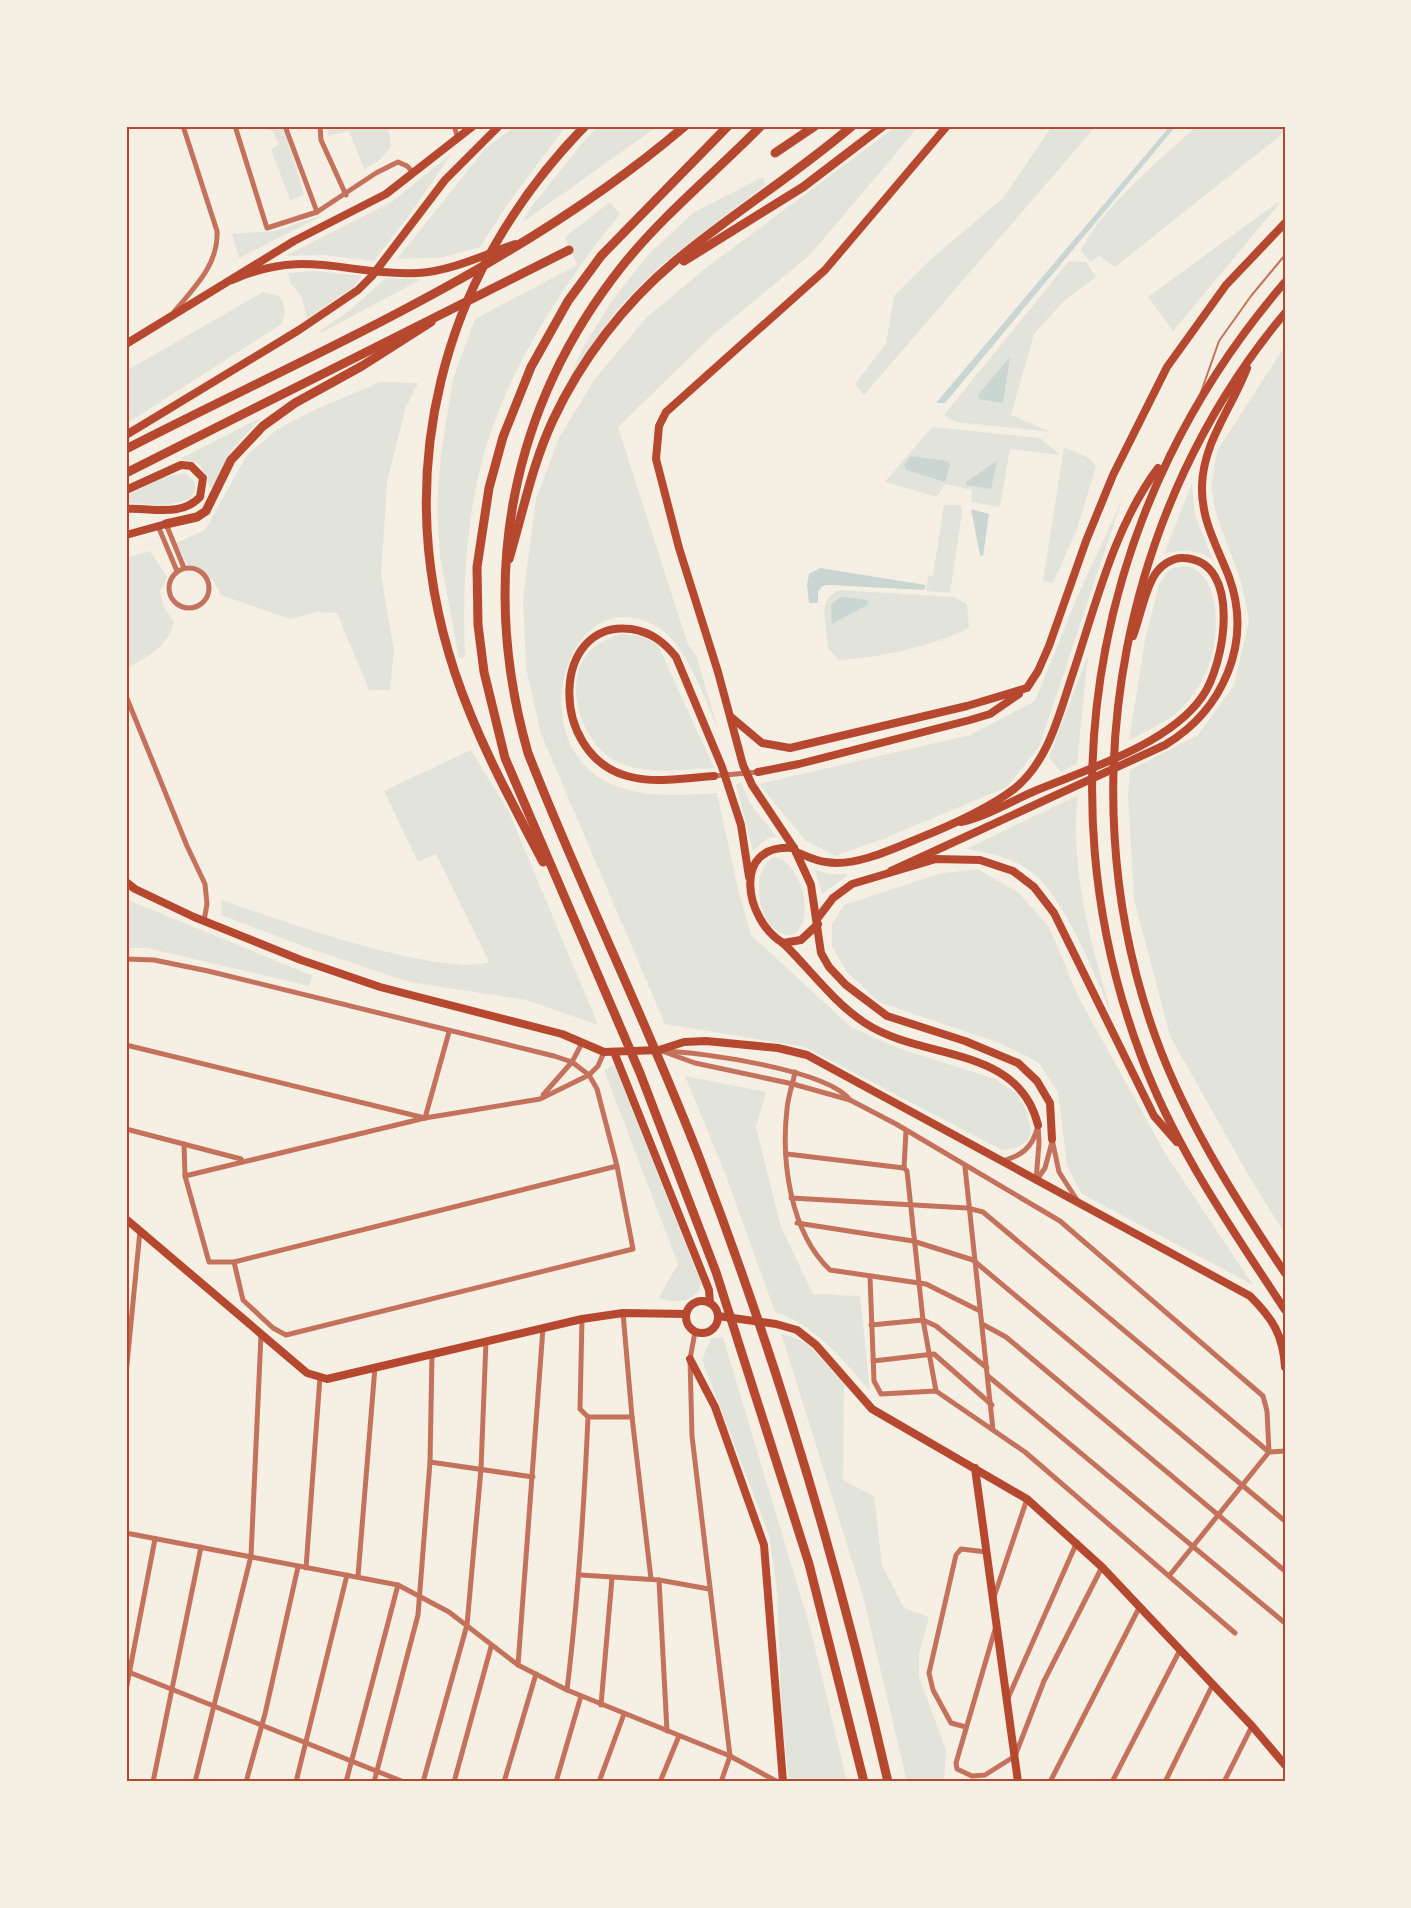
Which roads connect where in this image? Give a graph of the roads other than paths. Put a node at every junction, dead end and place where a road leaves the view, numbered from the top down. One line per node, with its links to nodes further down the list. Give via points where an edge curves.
1 (183, 126): 30 (street, via 217,231 218,249 196,286)
2 (235, 126): 20 (street, via 267,228)
3 (285, 126): 20 (street)
4 (320, 126): 19 (street, via 321,140)
5 (454, 126): 16 (street)
6 (473, 126): 16 (main road)
7 (499, 126): 34 (main road, via 445,180 358,290)
8 (585, 126): 51 (highway, via 549,165 500,234 475,283 456,328 430,434 426,504 432,575 455,673)
9 (685, 126): 22 (highway, via 624,175)
10 (728, 126): 51 (highway, via 601,256 568,301 531,367 503,437 484,514 476,584 480,649 500,742)
11 (761, 126): 44 (highway, via 625,262 572,340 542,402 519,470)
12 (815, 126): 17 (highway)
13 (852, 126): 25 (highway)
14 (883, 126): 25 (highway, via 803,187)
15 (946, 126): 48 (main road, via 825,270 678,400 659,426 659,474)
16 (459, 138): 18 (main road)
17 (775, 153)
18 (415, 174): 19 (street, via 398,162); 26 (main road)
19 (346, 195): 20 (street)
20 (317, 212)
21 (1285, 223): 46 (main road, via 1226,285 1167,367 1113,475 1049,646)
22 (534, 237): 26 (main road, via 421,273 303,262 275,265); 35 (highway, via 434,294)
23 (569, 250): 29 (highway)
24 (1285, 255): 33 (lane, via 1219,341)
25 (656, 278): 44 (highway, via 598,343 553,419 529,483)
26 (232, 280): 30 (main road)
27 (1285, 282): 33 (main road, via 1232,347)
28 (1285, 313): 32 (main road)
29 (440, 315): 37 (highway); 40 (highway, via 420,332 295,403 263,426 231,460 206,511)
30 (168, 319): 31 (main road)
31 (126, 344)
32 (1252, 353): 45 (main road, via 1183,469 1143,578); 54 (main road, via 1211,443 1202,474 1206,521 1234,596 1238,619 1233,660 1221,690 1203,716 1180,736 1146,755)
33 (1198, 400): 36 (main road)
34 (126, 435)
35 (126, 449)
36 (1168, 456): 52 (main road, via 1140,494 1120,535 1045,751 1014,789); 79 (main road, via 1129,552 1105,652 1096,718 1093,821 1103,918 1119,988 1141,1057)
37 (126, 473)
38 (126, 490): 39 (main road, via 181,465 190,466 203,478 200,497 185,507 158,511)
39 (126, 509)
40 (162, 525): 41 (main road); 42 (street); 43 (street)
41 (126, 535)
42 (184, 568): 43 (street); 43 (street, via 198,569 208,580 208,594 198,606 183,608 171,598 169,583)
43 (177, 571)
44 (504, 576): 209 (highway, via 507,651 524,736 546,798 701,1162 741,1271 834,1565)
45 (1123, 669): 52 (main road, via 1153,577 1179,558 1202,563 1216,580 1222,599 1224,634 1217,669 1192,709 1145,742 997,810); 98 (main road, via 1115,744 1114,822 1123,910 1138,982 1189,1114)
46 (1027, 688): 48 (main road, via 790,748 762,743); 49 (main road, via 990,714)
47 (126, 696): 57 (street, via 205,884)
48 (731, 717): 53 (main road, via 737,747 752,785)
49 (758, 772): 50 (street)
50 (714, 776): 55 (main road, via 627,776 610,769 582,743 572,722 569,698 571,674 590,641 622,628 638,630 664,643 676,657 722,766 741,825)
51 (521, 809): 208 (highway, via 611,1004 688,1194 809,1564)
52 (952, 824): 53 (main road, via 847,862 823,862)
53 (795, 850): 55 (main road, via 775,847 764,852 755,861); 58 (main road, via 811,885)
54 (891, 871): 58 (main road, via 841,890); 79 (main road, via 936,859 963,858 1013,871 1034,887 1053,913 1154,1116)
55 (749, 877): 59 (main road, via 761,921 772,937)
56 (126, 882): 57 (main road)
57 (204, 921): 62 (main road, via 380,987 562,1034)
58 (817, 921): 59 (main road, via 801,940); 77 (main road, via 821,953 829,967 866,1003 887,1016 1002,1054 1030,1073 1050,1103)
59 (783, 943): 74 (main road, via 846,1009 866,1024 1004,1073 1027,1094)
60 (126, 959): 61 (street, via 154,960 208,971)
61 (449, 1032): 67 (street); 73 (street)
62 (582, 1043): 65 (main road); 67 (street)
63 (126, 1045): 73 (street)
64 (660, 1050): 66 (main road); 68 (street, via 686,1051); 70 (street, via 694,1063); 82 (main road, via 684,1042 706,1041 807,1055)
65 (604, 1052): 66 (main road); 69 (street)
66 (614, 1052): 101 (main road, via 709,1290)
67 (572, 1062): 69 (street); 71 (street)
68 (795, 1072): 70 (street); 72 (street, via 823,1081)
69 (589, 1076): 71 (street); 83 (street, via 597,1089)
70 (793, 1084): 72 (street); 80 (street, via 787,1106)
71 (540, 1099): 73 (street)
72 (850, 1100): 76 (street)
73 (425, 1118): 81 (street)
74 (1038, 1125): 82 (street, via 1030,1147); 87 (street)
75 (126, 1129): 78 (street)
76 (906, 1131): 84 (street); 85 (street)
77 (1053, 1138): 87 (street, via 1045,1168); 89 (street, via 1059,1172)
78 (184, 1144): 81 (street); 86 (street)
79 (1182, 1146): 102 (main road)
80 (788, 1154): 85 (street); 88 (street)
81 (243, 1160): 86 (street)
82 (1002, 1161): 87 (main road)
83 (617, 1166): 97 (street); 97 (street, via 633,1249 286,1335 243,1300)
84 (965, 1167): 91 (street); 131 (street, via 1060,1221 1263,1396)
85 (904, 1168): 90 (street)
86 (185, 1176): 97 (street, via 209,1262)
87 (1036, 1181): 89 (main road)
88 (790, 1198): 90 (street); 93 (street)
89 (1078, 1202): 120 (main road, via 1250,1296 1283,1341)
90 (910, 1204): 91 (street); 95 (street)
91 (967, 1208): 96 (street); 131 (street, via 991,1217)
92 (126, 1219): 94 (main road)
93 (797, 1223): 95 (street); 99 (street, via 830,1270)
94 (140, 1232): 113 (main road); 122 (street)
95 (913, 1241): 96 (street); 100 (street)
96 (973, 1260): 103 (street); 136 (street)
97 (234, 1262)
98 (1285, 1273)
99 (870, 1277): 100 (street); 110 (street)
100 (919, 1283): 103 (street); 108 (street)
101 (710, 1303): 105 (main road, via 695,1302); 106 (main road)
102 (1285, 1310)
103 (980, 1311): 109 (street)
104 (623, 1313): 105 (main road); 107 (main road); 128 (street)
105 (686, 1314): 112 (main road, via 687,1325)
106 (718, 1316): 112 (main road, via 711,1330); 134 (main road, via 797,1330 816,1345 865,1404)
107 (582, 1319): 111 (main road); 127 (street, via 580,1409)
108 (923, 1320): 110 (street); 116 (street); 121 (street)
109 (982, 1324): 121 (street); 138 (street, via 1006,1337)
110 (871, 1325): 118 (street)
111 (543, 1328): 114 (main road); 135 (street)
112 (695, 1332): 117 (street)
113 (261, 1335): 123 (main road, via 307,1373); 146 (street)
114 (486, 1341): 115 (main road); 133 (street)
115 (432, 1354): 119 (main road); 132 (street)
116 (930, 1354): 118 (street); 125 (street); 126 (street, via 943,1360)
117 (690, 1359): 159 (street, via 692,1436); 207 (main road, via 715,1407 764,1545)
118 (873, 1361): 125 (street, via 874,1381 880,1394)
119 (375, 1367): 123 (main road, via 327,1379); 153 (street)
120 (1285, 1367)
121 (987, 1368): 124 (street)
122 (126, 1374)
123 (320, 1377): 149 (street)
124 (988, 1377): 126 (street); 143 (street)
125 (936, 1391): 129 (street)
126 (992, 1405): 129 (street)
127 (588, 1417): 128 (street); 152 (street)
128 (632, 1417): 156 (street)
129 (993, 1430): 154 (street, via 1025,1452)
130 (1285, 1451): 131 (street)
131 (1269, 1452): 136 (street)
132 (430, 1462): 133 (street); 160 (street)
133 (481, 1468): 135 (street); 165 (street)
134 (975, 1468): 137 (main road); 145 (main road)
135 (533, 1478): 169 (street)
136 (1242, 1486): 138 (street); 139 (street)
137 (1027, 1499): 142 (main road); 161 (street)
138 (1218, 1516): 143 (street); 150 (street)
139 (1285, 1521)
140 (126, 1533): 141 (street)
141 (155, 1539): 144 (street); 170 (street)
142 (1077, 1542): 148 (main road); 177 (street)
143 (1193, 1546): 154 (street); 163 (street)
144 (201, 1547): 146 (street); 173 (street)
145 (987, 1552): 161 (main road); 183 (street, via 961,1549 956,1555 929,1673 951,1723)
146 (251, 1557): 147 (street); 179 (street)
147 (298, 1567): 149 (street); 181 (street)
148 (1102, 1567): 162 (main road); 188 (street, via 1044,1681)
149 (306, 1568): 151 (street)
150 (1285, 1571)
151 (347, 1575): 153 (street); 186 (street)
152 (580, 1575): 155 (street); 175 (street)
153 (358, 1576): 158 (street)
154 (1169, 1576): 166 (street)
155 (612, 1578): 156 (street); 178 (street)
156 (651, 1580): 157 (street)
157 (659, 1580): 159 (street); 184 (street)
158 (398, 1585): 160 (street); 189 (street)
159 (709, 1589): 187 (street)
160 (420, 1594): 165 (street); 191 (street, via 418,1616)
161 (993, 1599): 164 (main road)
162 (1139, 1608): 168 (main road); 211 (street)
163 (1285, 1623)
164 (996, 1624): 177 (main road); 183 (street)
165 (467, 1625): 167 (street); 199 (street)
166 (1235, 1634)
167 (491, 1647): 169 (street); 200 (street)
168 (1180, 1650): 172 (main road); 212 (street)
169 (518, 1665): 171 (street)
170 (128, 1672): 173 (street); 174 (street)
171 (536, 1674): 175 (street); 201 (street)
172 (1213, 1684): 182 (main road); 213 (street)
173 (171, 1688): 179 (street); 192 (street)
174 (126, 1690)
175 (567, 1690): 176 (street)
176 (581, 1696): 178 (street); 202 (street)
177 (1008, 1698): 188 (main road)
178 (601, 1705): 180 (street)
179 (214, 1707): 181 (street); 193 (street)
180 (624, 1714): 184 (street); 203 (street)
181 (260, 1725): 186 (street); 194 (street)
182 (1252, 1726): 190 (main road); 214 (street)
183 (966, 1727): 188 (street, via 957,1768 972,1776 985,1774)
184 (667, 1731): 185 (street)
185 (679, 1736): 187 (street); 204 (street)
186 (306, 1744): 189 (street); 195 (street)
187 (730, 1756): 205 (street); 206 (street)
188 (1015, 1756): 210 (main road)
189 (351, 1763): 191 (street); 196 (street)
190 (1285, 1765)
191 (377, 1772): 197 (street); 198 (street)
192 (153, 1782)
193 (195, 1782)
194 (246, 1782)
195 (296, 1782)
196 (346, 1782)
197 (374, 1782)
198 (404, 1782)
199 (423, 1782)
200 (454, 1782)
201 (504, 1782)
202 (556, 1782)
203 (599, 1782)
204 (660, 1782)
205 (721, 1782)
206 (778, 1782)
207 (783, 1782)
208 (864, 1782)
209 (888, 1782)
210 (1018, 1782)
211 (1050, 1782)
212 (1113, 1782)
213 (1165, 1782)
214 (1224, 1782)

